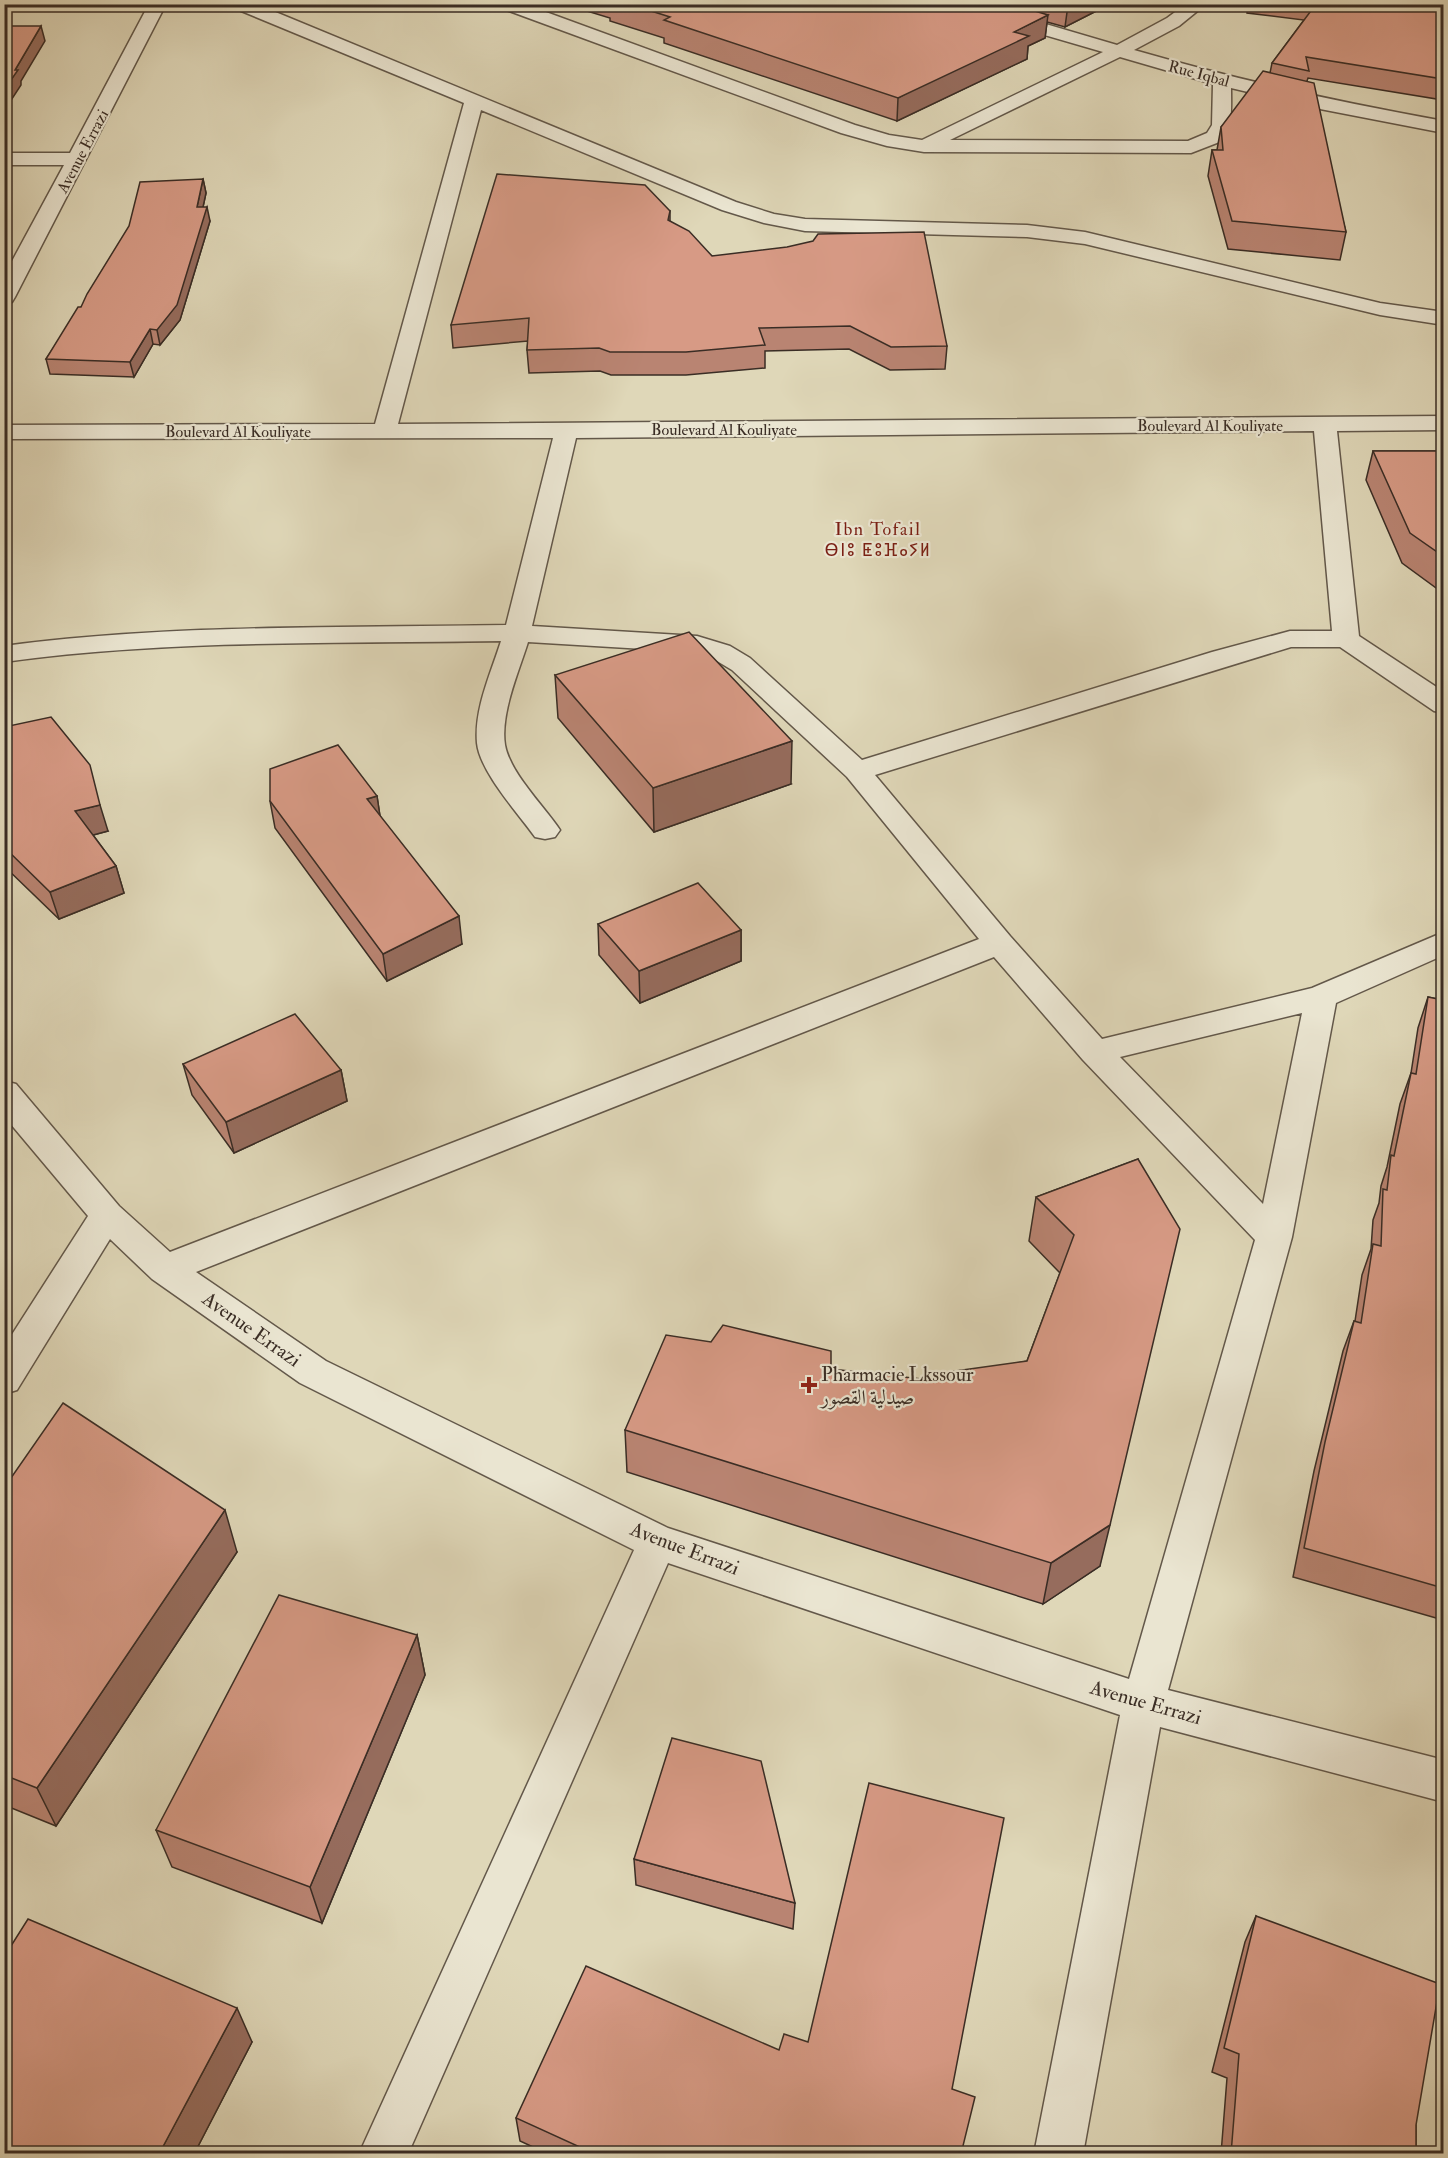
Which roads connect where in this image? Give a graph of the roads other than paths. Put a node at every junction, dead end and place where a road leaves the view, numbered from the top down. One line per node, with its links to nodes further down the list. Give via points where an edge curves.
1 (158, 4): 12 (street, Avenue Errazi)
2 (240, 4): 8 (street)
3 (507, 4): 10 (street, via 848,129)
4 (958, 4): 6 (street, Rue Iqbal)
5 (1198, 4): 6 (street)
6 (1118, 51): 7 (street, Rue Iqbal); 10 (street)
7 (1222, 81): 9 (street, Rue Iqbal); 10 (street, via 1221,125 1215,137 1191,147)
8 (474, 100): 14 (street, via 729,206 771,219 805,225 1027,231 1085,238 1380,309); 17 (street)
9 (1443, 127)
10 (924, 146)
11 (4, 159): 12 (street)
12 (78, 159): 13 (street, Avenue Errazi)
13 (4, 297)
14 (1443, 319)
15 (1443, 423): 16 (street, Boulevard Al Kouliyate)
16 (1325, 424): 18 (street, Boulevard Al Kouliyate); 21 (street)
17 (385, 430): 18 (street, Boulevard Al Kouliyate); 19 (street, Boulevard Al Kouliyate)
18 (566, 431): 20 (street)
19 (4, 432)
20 (517, 633): 22 (street, via 199,639 70,645); 24 (street, via 697,644 721,652 741,664); 25 (street, via 492,715 491,745 501,769)
21 (1346, 639): 23 (street); 24 (street, via 1290,639)
22 (4, 654)
23 (1443, 705)
24 (858, 771): 27 (street)
25 (545, 831)
26 (1443, 942): 28 (street)
27 (999, 943): 29 (street); 33 (street)
28 (1321, 997): 29 (street); 32 (street)
29 (1095, 1052): 32 (street)
30 (4, 1094): 31 (street, Avenue Errazi)
31 (107, 1215): 33 (street, Avenue Errazi); 34 (street)
32 (1274, 1237): 36 (street)
33 (165, 1269): 35 (street, Avenue Errazi, via 313,1372)
34 (4, 1379)
35 (657, 1542): 36 (street, Avenue Errazi); 38 (street)
36 (1143, 1703): 37 (street, Avenue Errazi); 39 (street)
37 (1443, 1781)
38 (383, 2154)
39 (1058, 2154)

